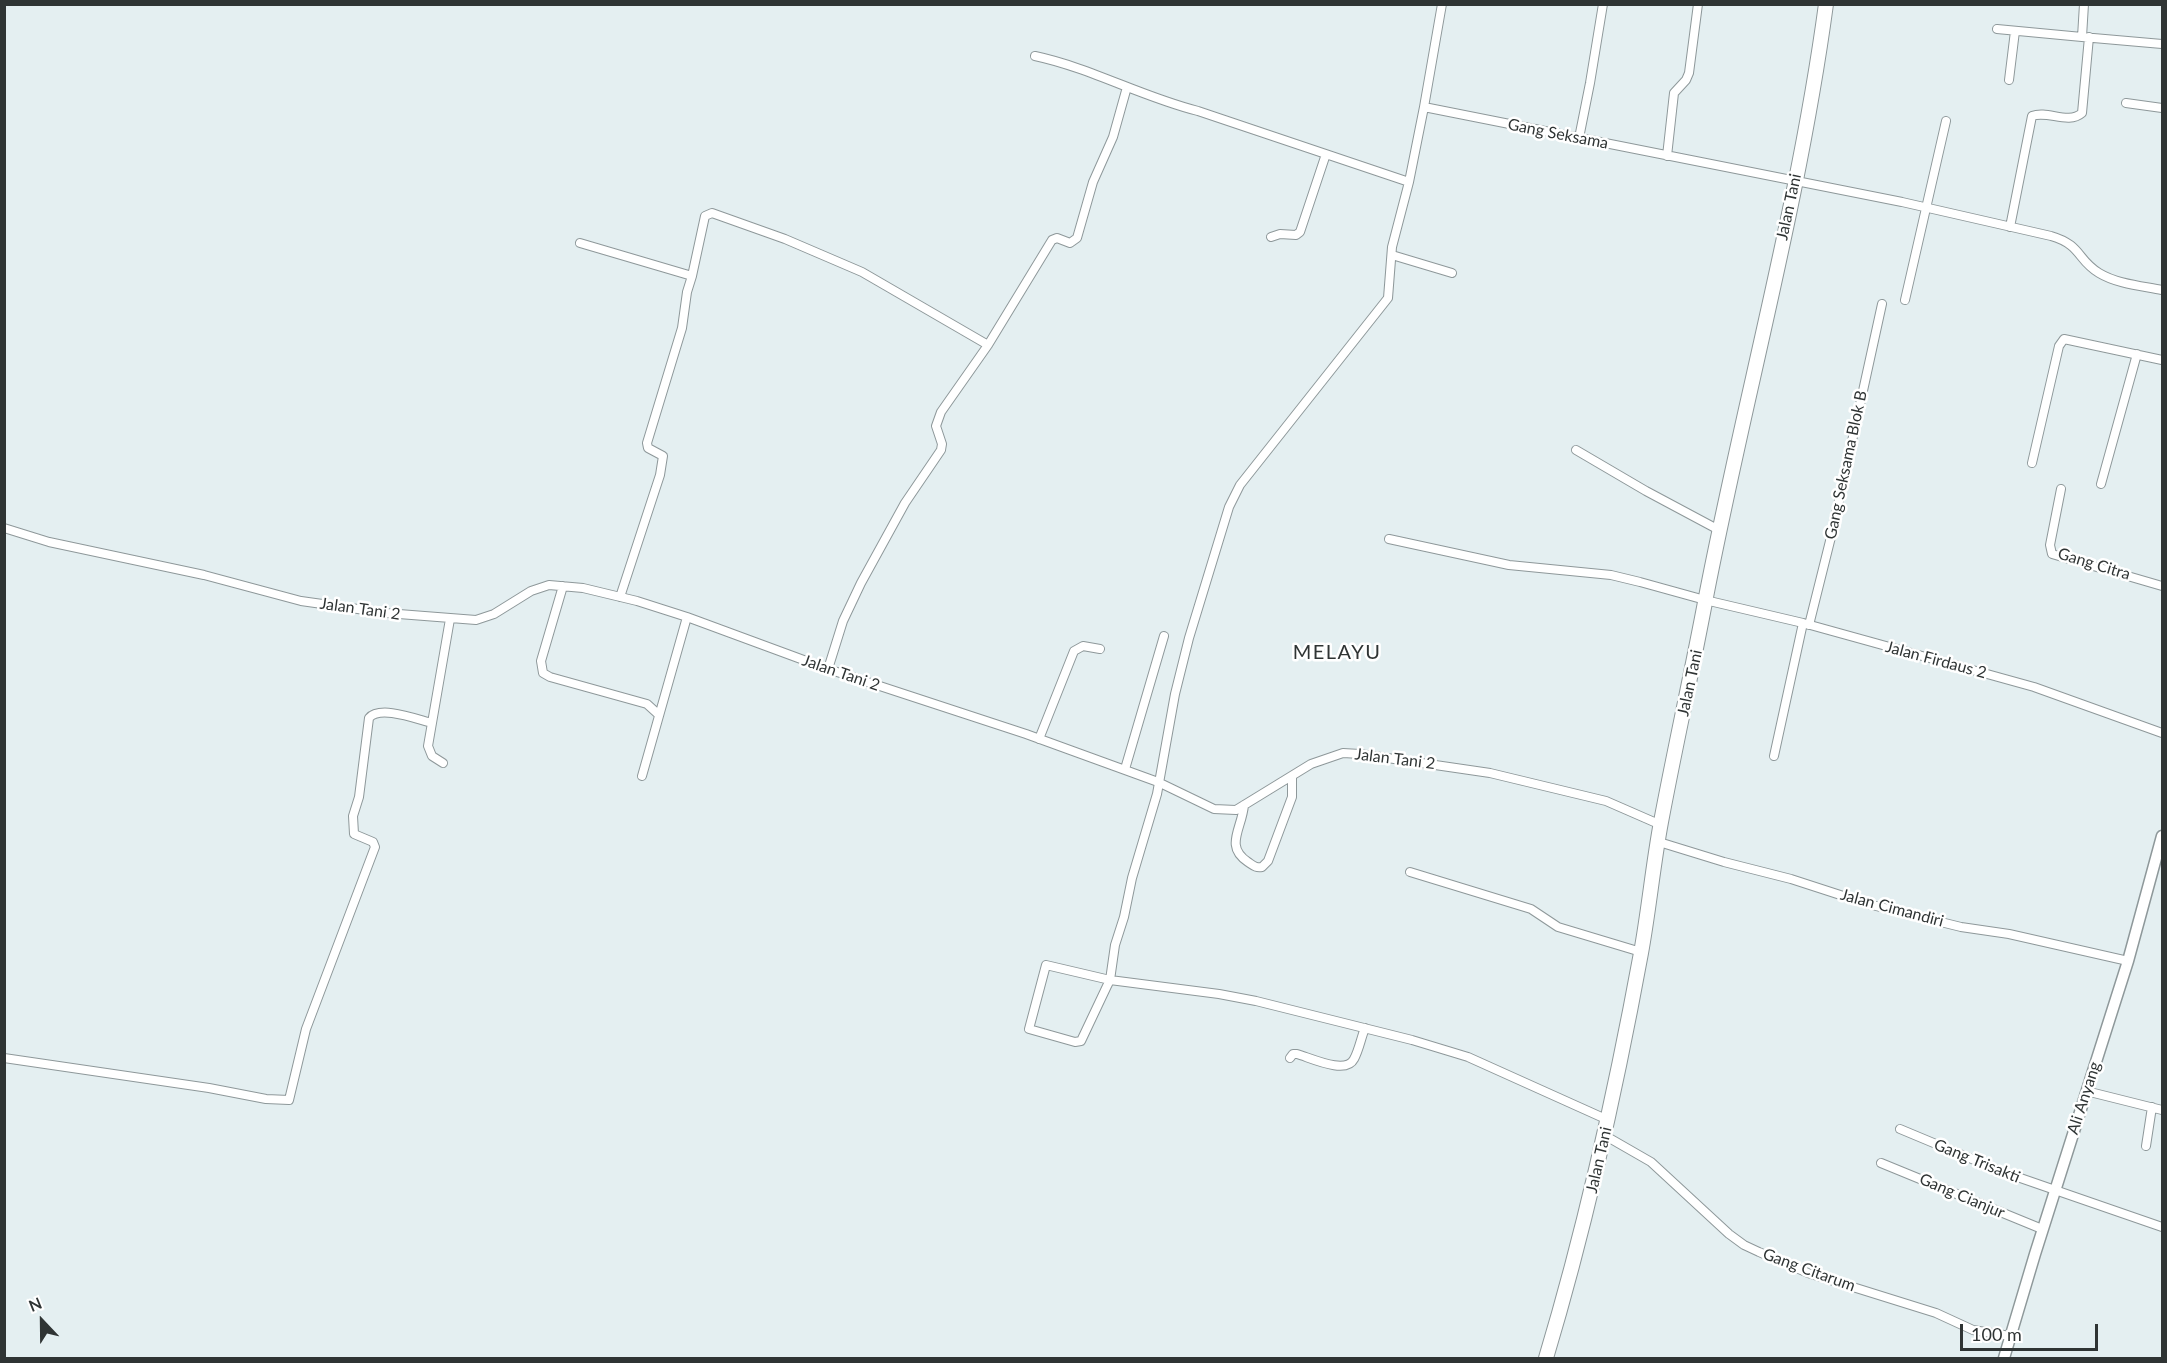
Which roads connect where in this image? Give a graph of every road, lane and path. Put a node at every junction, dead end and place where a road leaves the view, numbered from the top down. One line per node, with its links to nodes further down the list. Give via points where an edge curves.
1 (1442, 4): 14 (street)
2 (1603, 4): 17 (street)
3 (1698, 4): 19 (street, via 1689,73 1674,93)
4 (1826, 4): 20 (highway, Jalan Tani)
5 (2084, 4): 8 (street)
6 (1997, 29): 7 (street)
7 (2015, 31): 8 (street); 11 (street)
8 (2086, 37): 9 (street); 23 (street, via 2082,113 2073,118 2032,116)
9 (2163, 44)
10 (1035, 56): 12 (street)
11 (2009, 80)
12 (1127, 87): 18 (street); 32 (street, via 1077,238 1073,243 1052,240)
13 (2126, 103): 15 (street)
14 (1424, 107): 17 (street, Gang Seksama); 21 (street)
15 (2163, 108)
16 (1946, 121): 22 (street)
17 (1579, 138): 19 (street, Gang Seksama)
18 (1326, 154): 21 (street); 24 (street, via 1300,232)
19 (1667, 156): 20 (street, Gang Seksama)
20 (1795, 181): 22 (street, Gang Seksama); 40 (highway, Jalan Tani)
21 (1409, 182): 26 (street)
22 (1928, 208): 23 (street, Gang Seksama); 30 (street)
23 (2010, 227): 29 (street, Gang Seksama, via 2067,241 2091,267 2110,278)
24 (1271, 237)
25 (580, 243): 28 (street)
26 (1392, 255): 27 (street); 61 (street, via 1388,298 1383,307 1240,485 1229,507 1181,671)
27 (1452, 273)
28 (692, 276): 32 (street, via 705,216 712,213 861,272); 44 (street, via 682,328 647,442 648,448 663,456 661,468)
29 (2163, 290)
30 (1905, 300)
31 (1882, 304): 48 (street, Gang Seksama Blok B, via 1831,537)
32 (988, 345): 51 (street, via 937,420 941,450 905,502 861,583 843,621)
33 (2137, 354): 34 (street); 36 (street, via 2068,339 2060,342); 37 (street)
34 (2163, 360)
35 (1576, 450): 40 (street)
36 (2032, 463)
37 (2101, 484)
38 (2061, 489): 43 (street, Gang Citra, via 2051,539 2052,554)
39 (4, 528): 47 (street, Jalan Tani 2, via 301,601)
40 (1719, 530): 45 (highway, Jalan Tani)
41 (1389, 538): 45 (street, Jalan Firdaus 2, via 1509,565 1611,574)
42 (563, 586): 44 (street, Jalan Tani 2); 47 (street, Jalan Tani 2, via 549,585 531,591 494,614 476,620); 52 (street, via 541,661 543,673 646,704)
43 (2163, 586)
44 (620, 597): 46 (street, Jalan Tani 2)
45 (1705, 600): 48 (street, Jalan Firdaus 2); 63 (highway, Jalan Tani)
46 (687, 617): 51 (street, Jalan Tani 2); 52 (street)
47 (450, 619): 53 (street)
48 (1806, 624): 54 (street, Jalan Firdaus 2, via 2034,687); 56 (street, Gang Seksama Blok B)
49 (1164, 636): 58 (street)
50 (1100, 649): 55 (street, via 1083,646 1074,651)
51 (828, 669): 55 (street, Jalan Tani 2)
52 (658, 714): 59 (street)
53 (432, 723): 57 (street, via 428,746 432,756); 71 (street, via 384,712 373,713 369,718 352,824 354,834 373,842 375,847 306,1029 289,1100)
54 (2163, 733)
55 (1039, 739): 58 (street, Jalan Tani 2)
56 (1774, 756)
57 (443, 763)
58 (1125, 770): 61 (street, Jalan Tani 2)
59 (642, 776)
60 (1292, 776): 62 (street, Jalan Tani 2); 62 (street, via 1292,797 1268,861 1262,867 1257,868 1236,850); 63 (street, Jalan Tani 2, via 1330,757 1360,754 1490,773 1606,801)
61 (1158, 782): 62 (street, Jalan Tani 2, via 1214,809 1236,810); 69 (street, via 1114,945)
62 (1244, 805)
63 (1661, 825): 65 (highway, Jalan Tani)
64 (2163, 836): 68 (street, Ali Anyang)
65 (1659, 842): 67 (highway, Jalan Tani); 68 (street, Jalan Cimandiri, via 1868,904)
66 (1410, 872): 67 (street, via 1532,909 1558,927)
67 (1641, 952): 76 (highway, Jalan Tani)
68 (2128, 960): 73 (street, Ali Anyang)
69 (1110, 980): 69 (street, via 1081,1041 1029,1029 1047,965); 70 (street, via 1219,994)
70 (1365, 1028): 72 (street, via 1350,1065 1342,1067 1297,1054); 76 (street, via 1468,1058)
71 (4, 1058)
72 (1290, 1058)
73 (2086, 1091): 74 (street); 81 (street, Ali Anyang)
74 (2152, 1107): 75 (street); 79 (street)
75 (2163, 1110)
76 (1608, 1120): 78 (highway, Jalan Tani)
77 (1900, 1129): 81 (street, Gang Trisakti)
78 (1604, 1135): 84 (street, Gang Citarum, via 1651,1162 1729,1234 1751,1248 1808,1273 1936,1313 1973,1330); 85 (highway, Jalan Tani)
79 (2146, 1146)
80 (1881, 1163): 83 (street, Gang Cianjur)
81 (2055, 1191): 82 (street, Gang Trisakti); 83 (street, Ali Anyang)
82 (2163, 1227)
83 (2042, 1229): 84 (street, Ali Anyang)
84 (2010, 1336): 86 (street, Ali Anyang)
85 (1546, 1359)
86 (2004, 1359)

